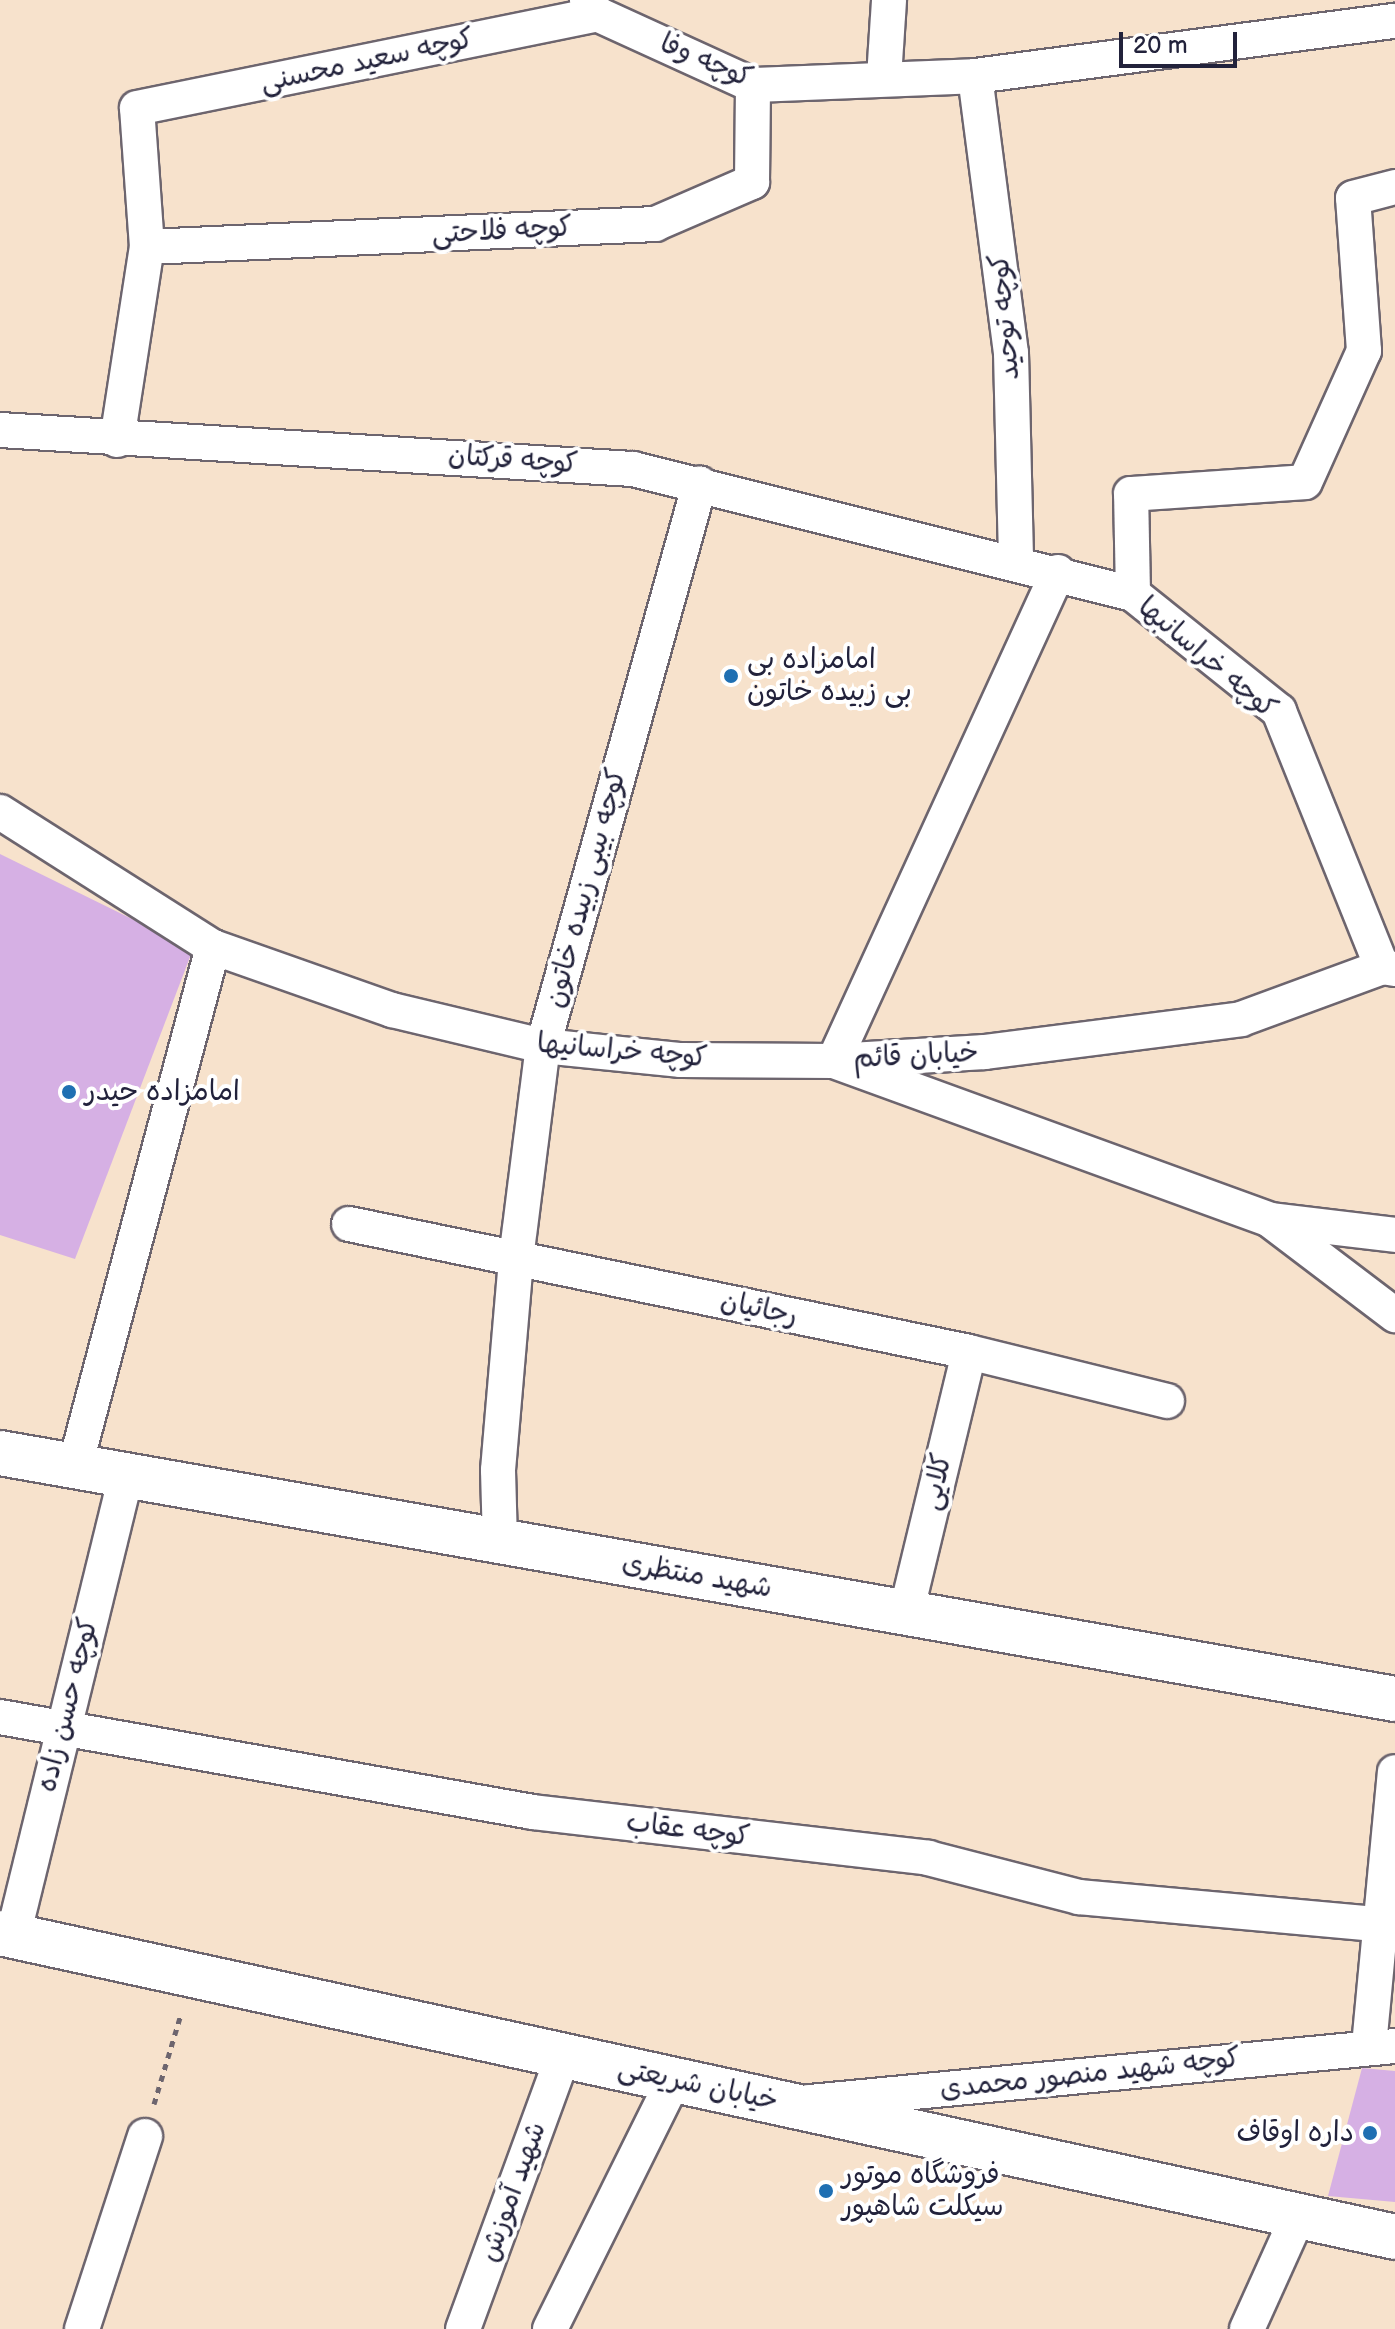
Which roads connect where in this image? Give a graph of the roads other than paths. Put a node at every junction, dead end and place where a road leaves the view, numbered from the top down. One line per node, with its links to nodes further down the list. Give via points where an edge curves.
1 (889, 0): 5 (street)
2 (592, 7): 6 (street, کوچه وفا); 8 (street, کوچه سعید محسنی, via 137,108)
3 (1395, 21): 4 (street, کوچه وفا, via 1246,35)
4 (975, 76): 5 (street, کوچه وفا); 12 (street, کوچه توحید, via 1011,353)
5 (884, 78): 6 (street, کوچه وفا)
6 (753, 85): 8 (street, کوچه فلاحتی, via 752,182 655,224)
7 (1395, 187): 14 (street, via 1353,198 1364,351 1305,482 1131,494)
8 (147, 247): 10 (street)
9 (0, 430): 10 (street, کوچه قرکتان)
10 (117, 440): 11 (street, کوچه قرکتان, via 633,469)
11 (700, 483): 12 (street, کوچه قرکتان); 18 (street, کوچه بیبی زبیده خاتون)
12 (1016, 560): 13 (street, کوچه خراسانبها)
13 (1058, 572): 14 (street, کوچه خراسانبها); 19 (street, خیابان قائم)
14 (1133, 594): 17 (street, کوچه خراسانبها, via 1279,711)
15 (0, 812): 16 (street, کوچه خراسانیها)
16 (213, 947): 18 (street, کوچه خراسانیها, via 392,1010); 28 (street)
17 (1391, 968): 19 (street, خیابان قائم, via 1241,1019 985,1052)
18 (543, 1046): 19 (street, کوچه خراسانیها, via 681,1060); 23 (street, کوچه بیبی زبیده خاتون)
19 (834, 1061): 20 (street, کوچه خراسانیها)
20 (1270, 1220): 22 (street); 24 (street)
21 (349, 1224): 23 (street, رجائیان)
22 (1395, 1235)
23 (516, 1259): 25 (street, رجائیان); 30 (street, کوچه بیبی زبیده خاتون, via 498,1470)
24 (1395, 1315)
25 (969, 1352): 26 (street, رجائیان); 31 (street, کلایی)
26 (1167, 1401)
27 (0, 1453): 28 (street, شهید منتظری)
28 (75, 1466): 29 (street, شهید منتظری)
29 (126, 1475): 30 (street, شهید منتظری); 34 (street, کوچه حسن زاده)
30 (500, 1542): 31 (street, شهید منتظری)
31 (906, 1613): 32 (street, شهید منتظری)
32 (1395, 1699)
33 (0, 1717): 34 (street, کوچه عقاب)
34 (62, 1723): 36 (street, کوچه عقاب, via 533,1812 928,1858 1079,1897); 37 (street, کوچه حسن زاده)
35 (1395, 1772): 36 (street)
36 (1378, 1924): 38 (street)
37 (6, 1935): 39 (street, خیابان شریعتی)
38 (1382, 2046): 41 (street, کوچه شهید منصور محمدی)
39 (563, 2055): 40 (street, خیابان شریعتی); 45 (street, شهید آموزش)
40 (674, 2079): 41 (street, خیابان شریعتی); 47 (street)
41 (786, 2104): 43 (street, خیابان شریعتی)
42 (145, 2136): 46 (street)
43 (1298, 2216): 44 (street, خیابان شریعتی); 48 (street)
44 (1395, 2237)
45 (468, 2328)
46 (82, 2329)
47 (550, 2329)
48 (1247, 2329)

